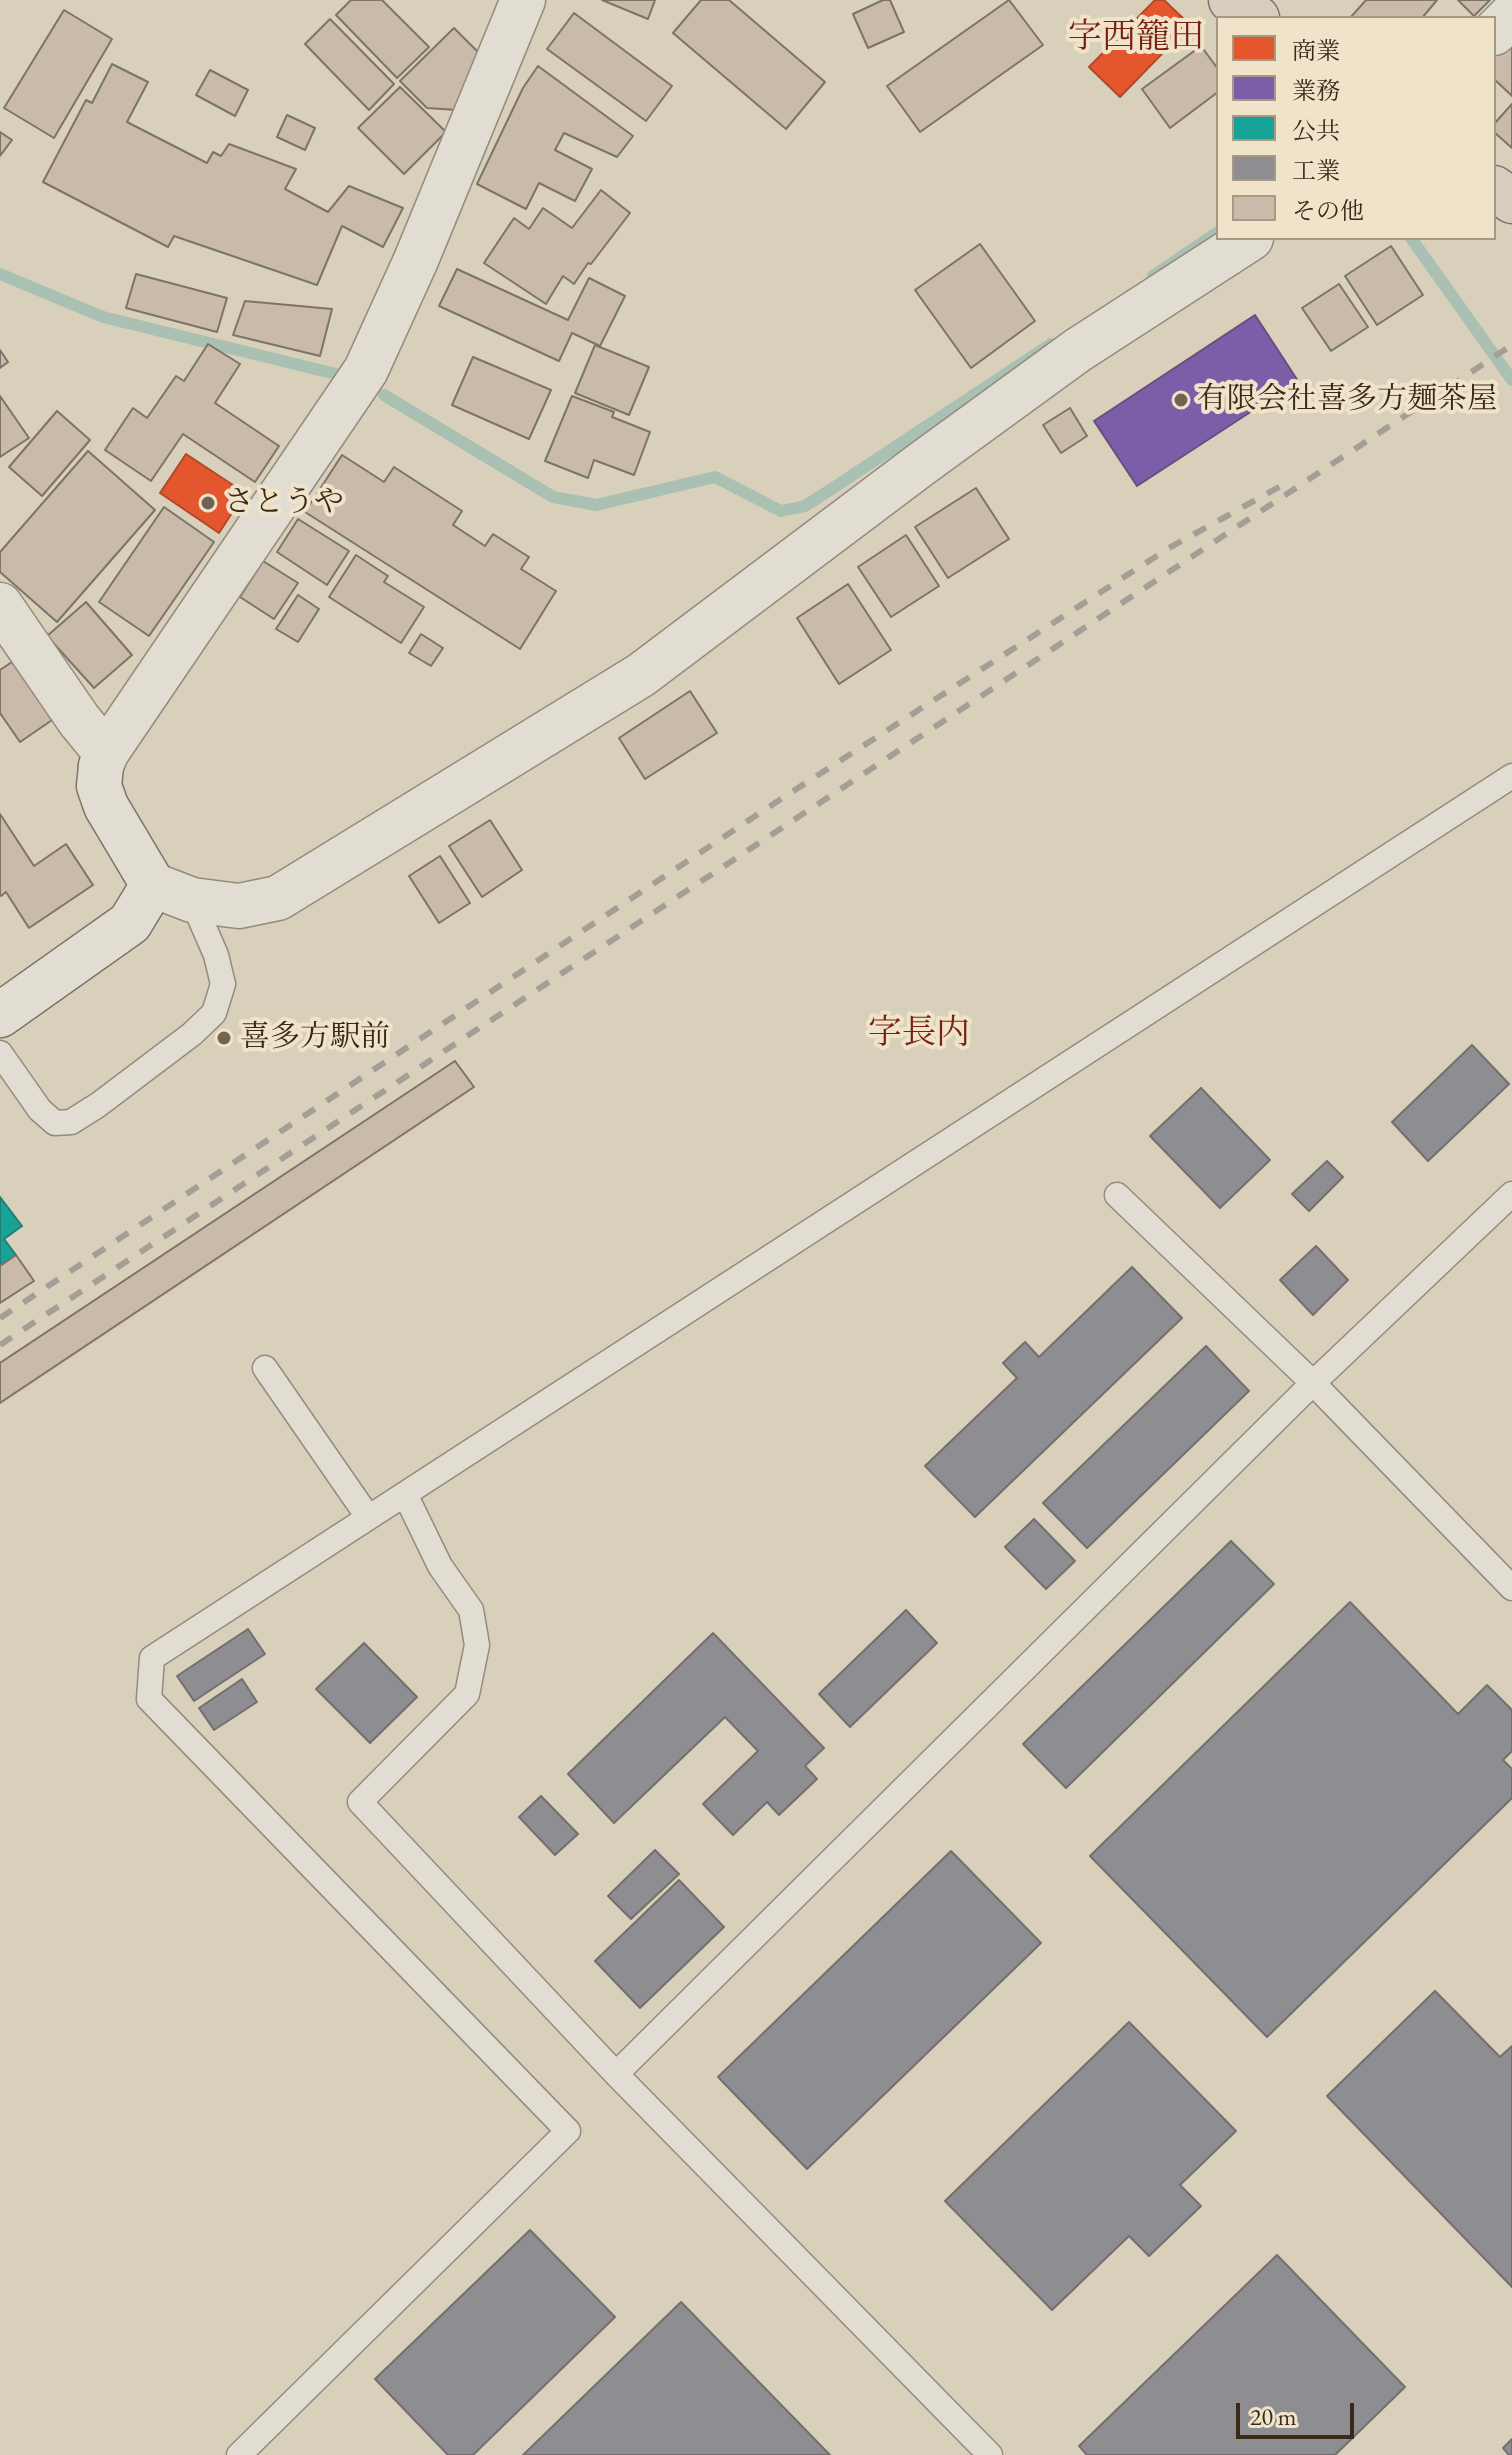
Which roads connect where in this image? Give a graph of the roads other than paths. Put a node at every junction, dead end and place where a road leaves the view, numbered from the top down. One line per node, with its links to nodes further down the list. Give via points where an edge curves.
1 (523, 0): 8 (street, via 366,370)
2 (1231, 0): 4 (main road)
3 (1512, 15): 5 (street)
4 (1254, 16)
5 (1496, 31)
6 (1248, 240): 10 (street, via 1078,350 627,683 278,898 239,906)
7 (0, 605): 8 (street)
8 (104, 760): 10 (street, via 99,786 106,806)
9 (1512, 776): 17 (lane)
10 (172, 893): 11 (street); 12 (lane, via 216,955 223,984 214,1013 71,1122 55,1123 40,1110)
11 (0, 1015)
12 (0, 1053)
13 (1512, 1194): 16 (lane)
14 (1117, 1195): 16 (lane)
15 (265, 1368): 18 (lane)
16 (1313, 1383): 19 (lane); 20 (lane)
17 (405, 1494): 18 (lane); 20 (lane, via 440,1566 471,1610 477,1645 467,1694 360,1802)
18 (368, 1517): 21 (lane, via 152,1658 149,1699 568,2131)
19 (1512, 1588)
20 (616, 2074): 22 (lane)
21 (239, 2455)
22 (990, 2455)

